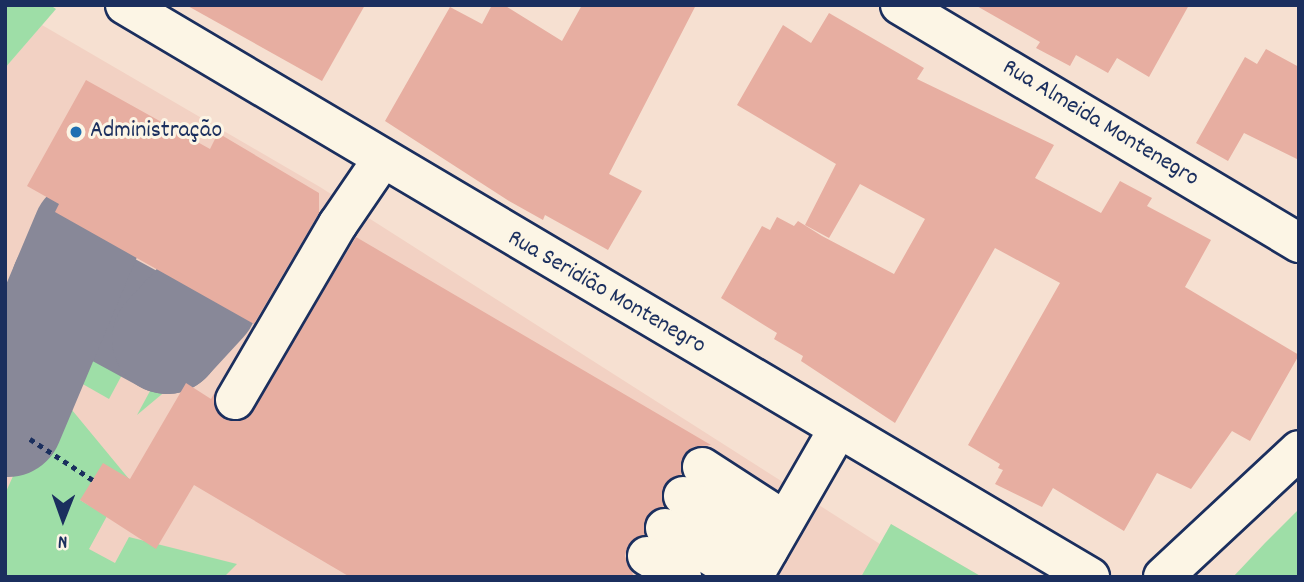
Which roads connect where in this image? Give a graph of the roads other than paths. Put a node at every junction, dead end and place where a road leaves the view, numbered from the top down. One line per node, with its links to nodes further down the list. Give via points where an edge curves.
1 (125, 5): 3 (street, Rua Seridião Montenegro)
2 (900, 5): 4 (street, Rua Almeida Montenegro)
3 (381, 161): 5 (street, via 338,224); 6 (street, Rua Seridião Montenegro)
4 (1299, 243)
5 (235, 400)
6 (838, 429): 9 (street); 11 (street, Rua Seridião Montenegro)
7 (1299, 450): 12 (street)
8 (674, 512): 9 (street); 9 (street); 10 (street)
9 (763, 556)
10 (682, 577)
11 (1090, 577)
12 (1163, 577)

